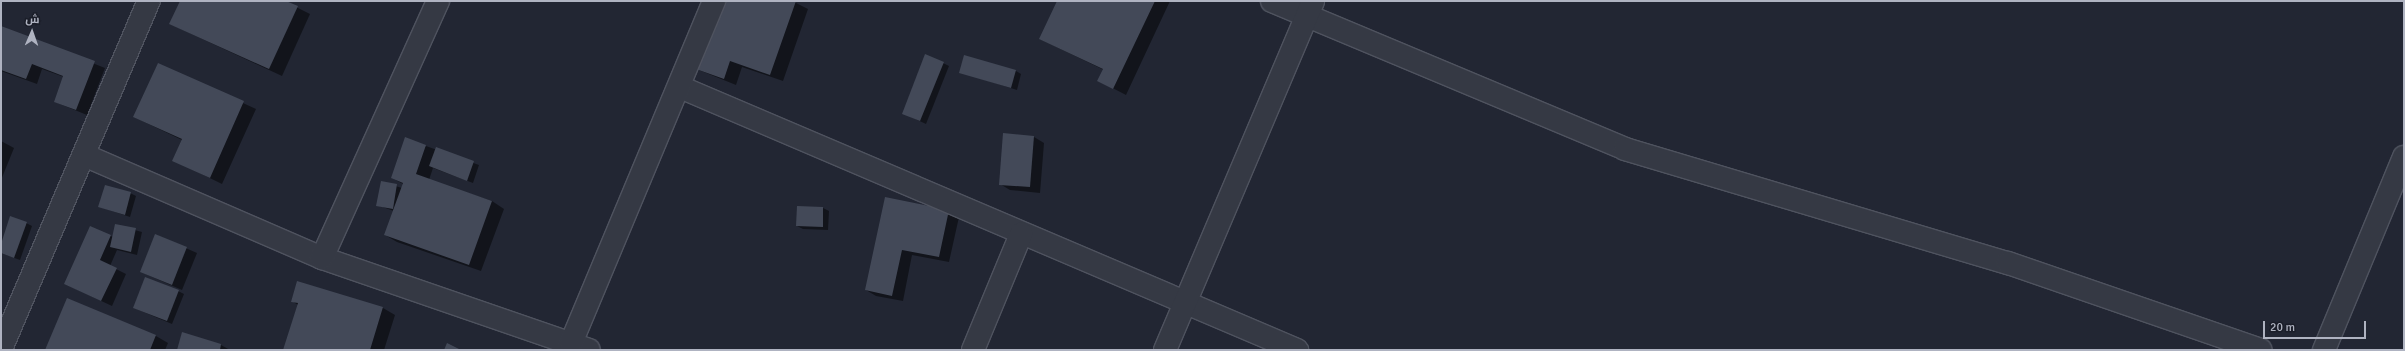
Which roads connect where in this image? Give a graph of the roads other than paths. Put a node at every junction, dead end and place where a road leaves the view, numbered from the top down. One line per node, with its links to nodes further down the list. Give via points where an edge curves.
1 (148, 1): 7 (street)
2 (438, 1): 10 (street)
3 (714, 1): 6 (street)
4 (1272, 1): 5 (street)
5 (1310, 8): 11 (street); 17 (street, via 1625,149 2008,263)
6 (680, 87): 9 (street); 12 (street)
7 (84, 155): 10 (street); 13 (street)
8 (2404, 157): 18 (street)
9 (1021, 234): 11 (street); 14 (street)
10 (322, 258): 12 (street)
11 (1185, 302): 15 (street); 16 (street)
12 (580, 346)
13 (1, 349)
14 (973, 350)
15 (1164, 350)
16 (1297, 350)
17 (2260, 350)
18 (2324, 350)

